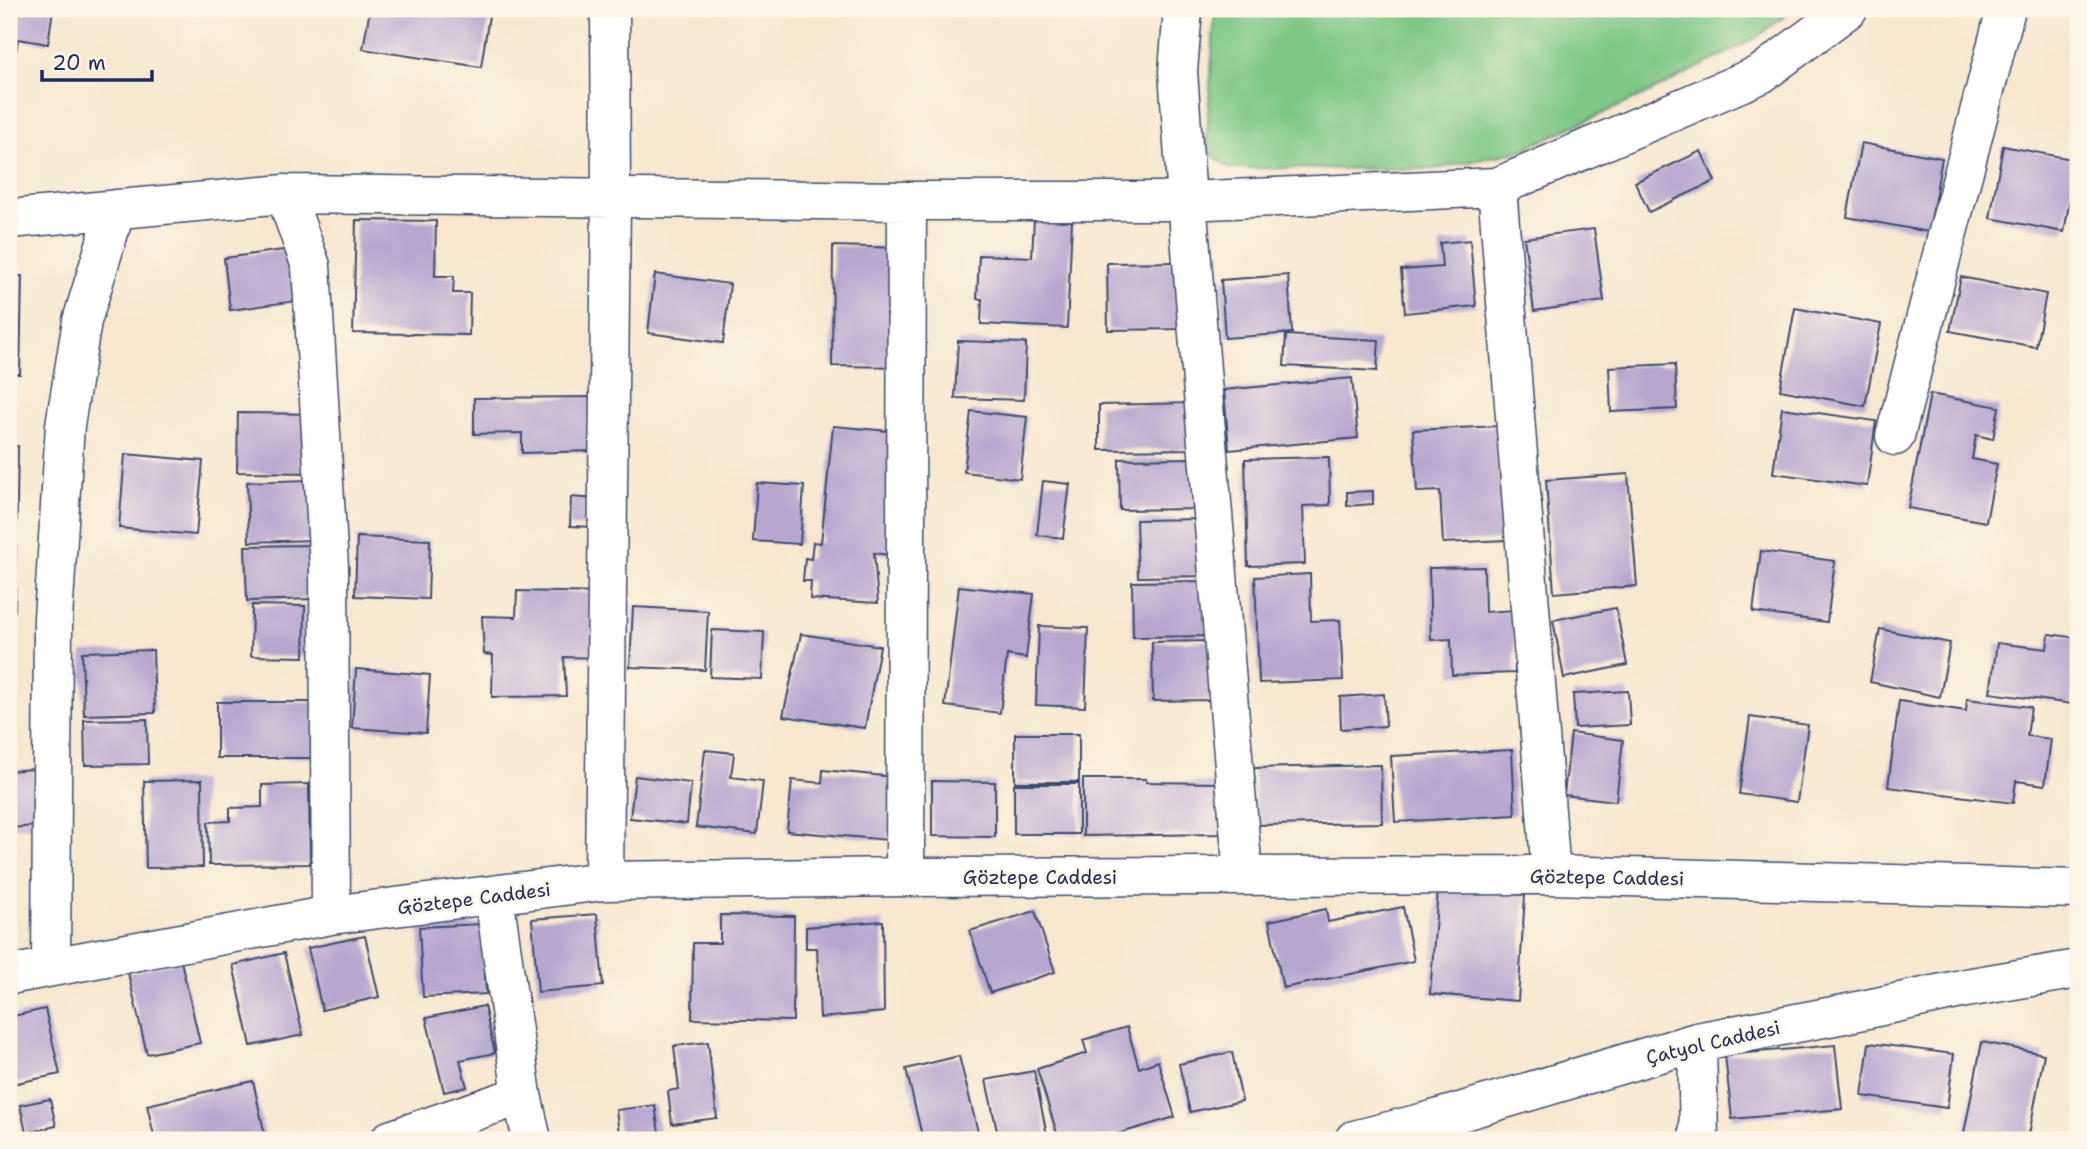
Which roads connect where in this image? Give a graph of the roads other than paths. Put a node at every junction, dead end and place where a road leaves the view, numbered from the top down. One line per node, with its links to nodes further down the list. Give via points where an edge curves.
1 (610, 9): 7 (street)
2 (1183, 9): 9 (street, via 1178,71)
3 (1848, 9): 5 (street, via 1761,74)
4 (2006, 9): 12 (street)
5 (1497, 187): 9 (street); 14 (street)
6 (285, 194): 7 (street); 10 (street); 19 (street, via 311,266 313,294 330,567)
7 (611, 198): 8 (street); 16 (street)
8 (907, 201): 9 (street); 15 (street)
9 (1187, 201): 13 (street)
10 (116, 209): 11 (street); 20 (street, via 82,321 65,425 53,619)
11 (9, 219)
12 (1895, 436)
13 (1243, 875): 14 (street, Göztepe Caddesi); 15 (street, Göztepe Caddesi)
14 (1552, 875): 17 (street, Göztepe Caddesi)
15 (905, 877): 16 (street, Göztepe Caddesi)
16 (604, 881): 18 (street, Göztepe Caddesi)
17 (2077, 881)
18 (494, 896): 19 (street, Göztepe Caddesi); 24 (street)
19 (331, 915): 20 (street, Göztepe Caddesi)
20 (51, 966): 22 (street, Göztepe Caddesi)
21 (2078, 969): 23 (street, Çatyol Caddesi)
22 (9, 975)
23 (1697, 1042): 27 (street, Çatyol Caddesi); 28 (street)
24 (522, 1095): 25 (street); 26 (street)
25 (390, 1140)
26 (532, 1140)
27 (1354, 1140)
28 (1699, 1140)

